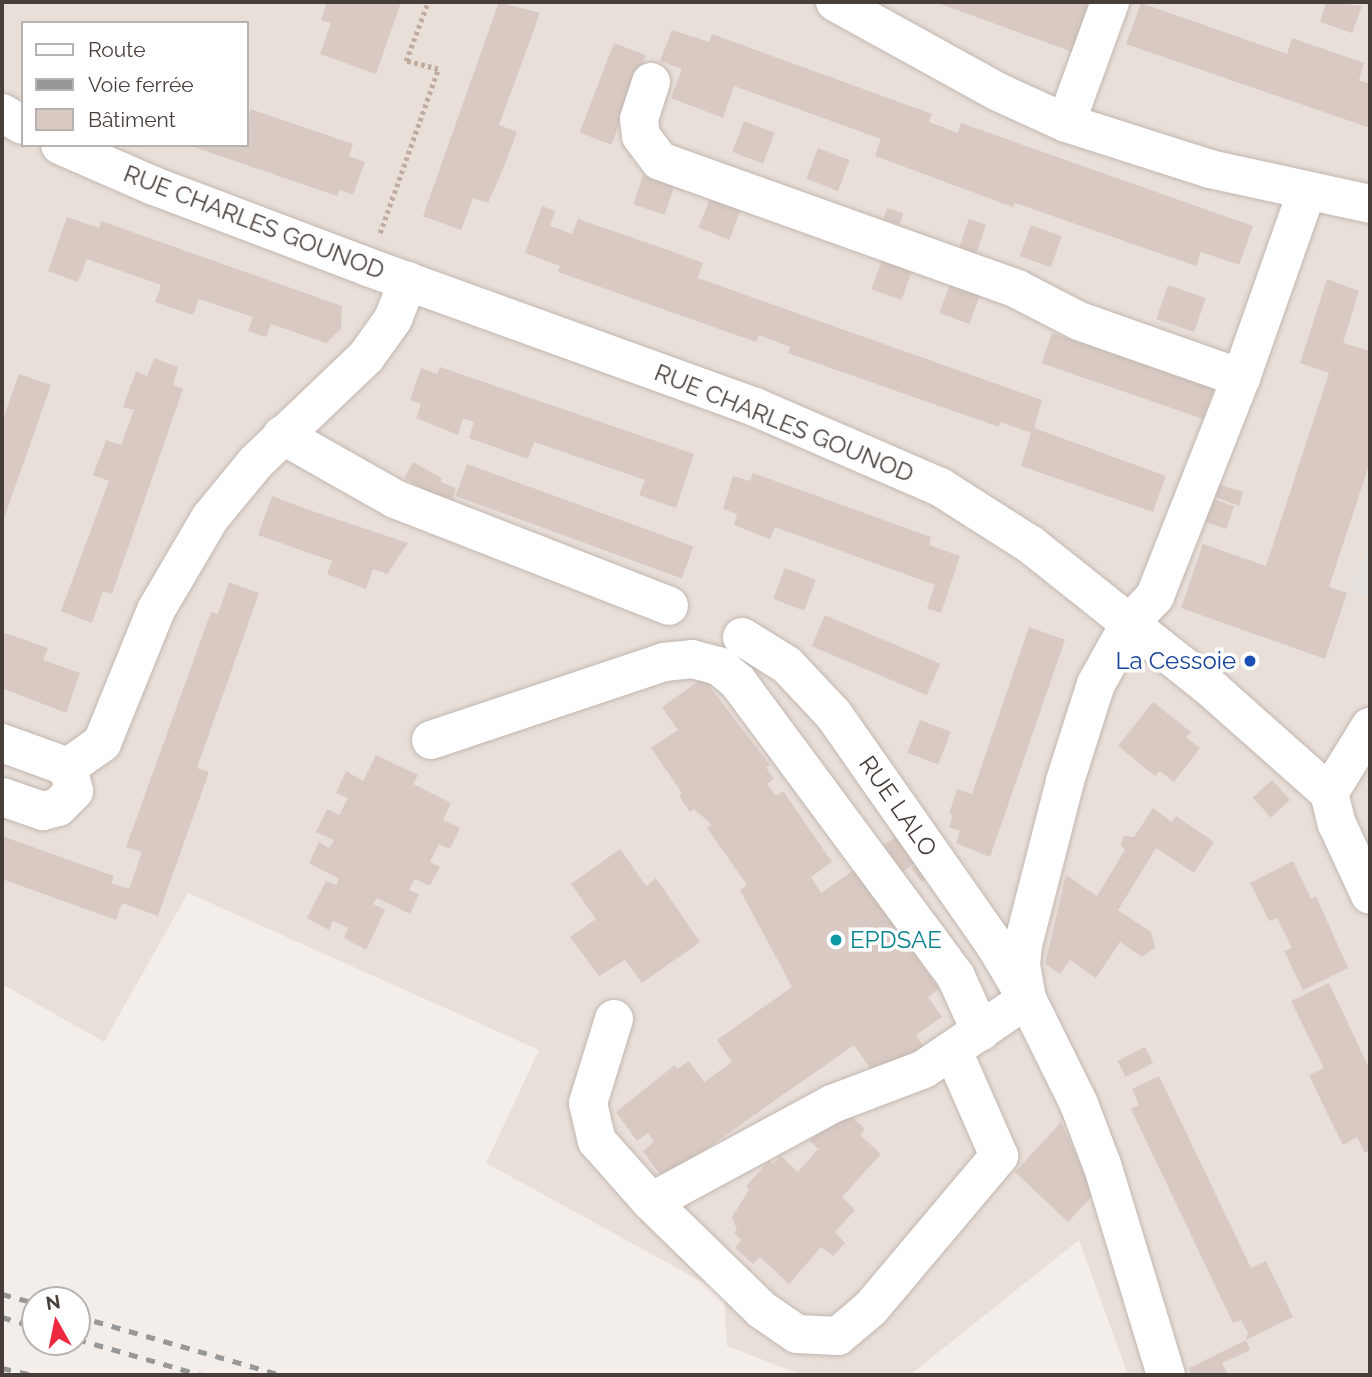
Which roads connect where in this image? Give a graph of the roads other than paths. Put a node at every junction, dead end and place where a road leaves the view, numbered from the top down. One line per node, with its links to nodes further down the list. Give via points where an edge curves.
1 (835, 2): 6 (street, via 996,91)
2 (1110, 2): 6 (street)
3 (652, 82): 13 (street, via 639,119 641,136 660,161 1017,289 1079,321)
4 (2, 113): 7 (street)
5 (2, 123): 8 (street)
6 (1066, 123): 10 (street, via 1210,169)
7 (21, 124)
8 (21, 125)
9 (65, 147): 12 (street, RUE CHARLES GOUNOD, via 154,186)
10 (1306, 193): 11 (street); 13 (street, RUE LALO)
11 (1370, 204)
12 (408, 281): 14 (street, via 393,319 366,357); 16 (street, RUE CHARLES GOUNOD, via 755,407 890,462 1009,530)
13 (1241, 379): 16 (street, RUE LALO, via 1155,596)
14 (282, 435): 15 (street, via 395,499); 21 (street, via 235,485 190,549 156,610 102,743)
15 (669, 606)
16 (1130, 623): 22 (street, RUE CHARLES GOUNOD); 25 (street, RUE LALO, via 1096,684 1065,781 1023,945 1021,966)
17 (742, 637): 25 (street, RUE LALO, via 787,665 834,715 995,944)
18 (1370, 727): 22 (street)
19 (430, 740): 27 (street, via 664,662 692,659 719,666 738,682 956,977)
20 (2, 743): 21 (street)
21 (68, 768): 23 (street, via 74,791 58,807 43,811)
22 (1329, 793): 24 (street, via 1337,824)
23 (2, 797)
24 (1370, 895)
25 (1027, 999): 27 (street); 29 (street, RUE LALO, via 1079,1104 1102,1165)
26 (614, 1019): 28 (street, via 588,1103 597,1141)
27 (967, 1041): 28 (street, via 924,1069 832,1104); 28 (street, via 999,1156 871,1308 838,1336 797,1335 762,1310)
28 (652, 1202)
29 (1166, 1375)

